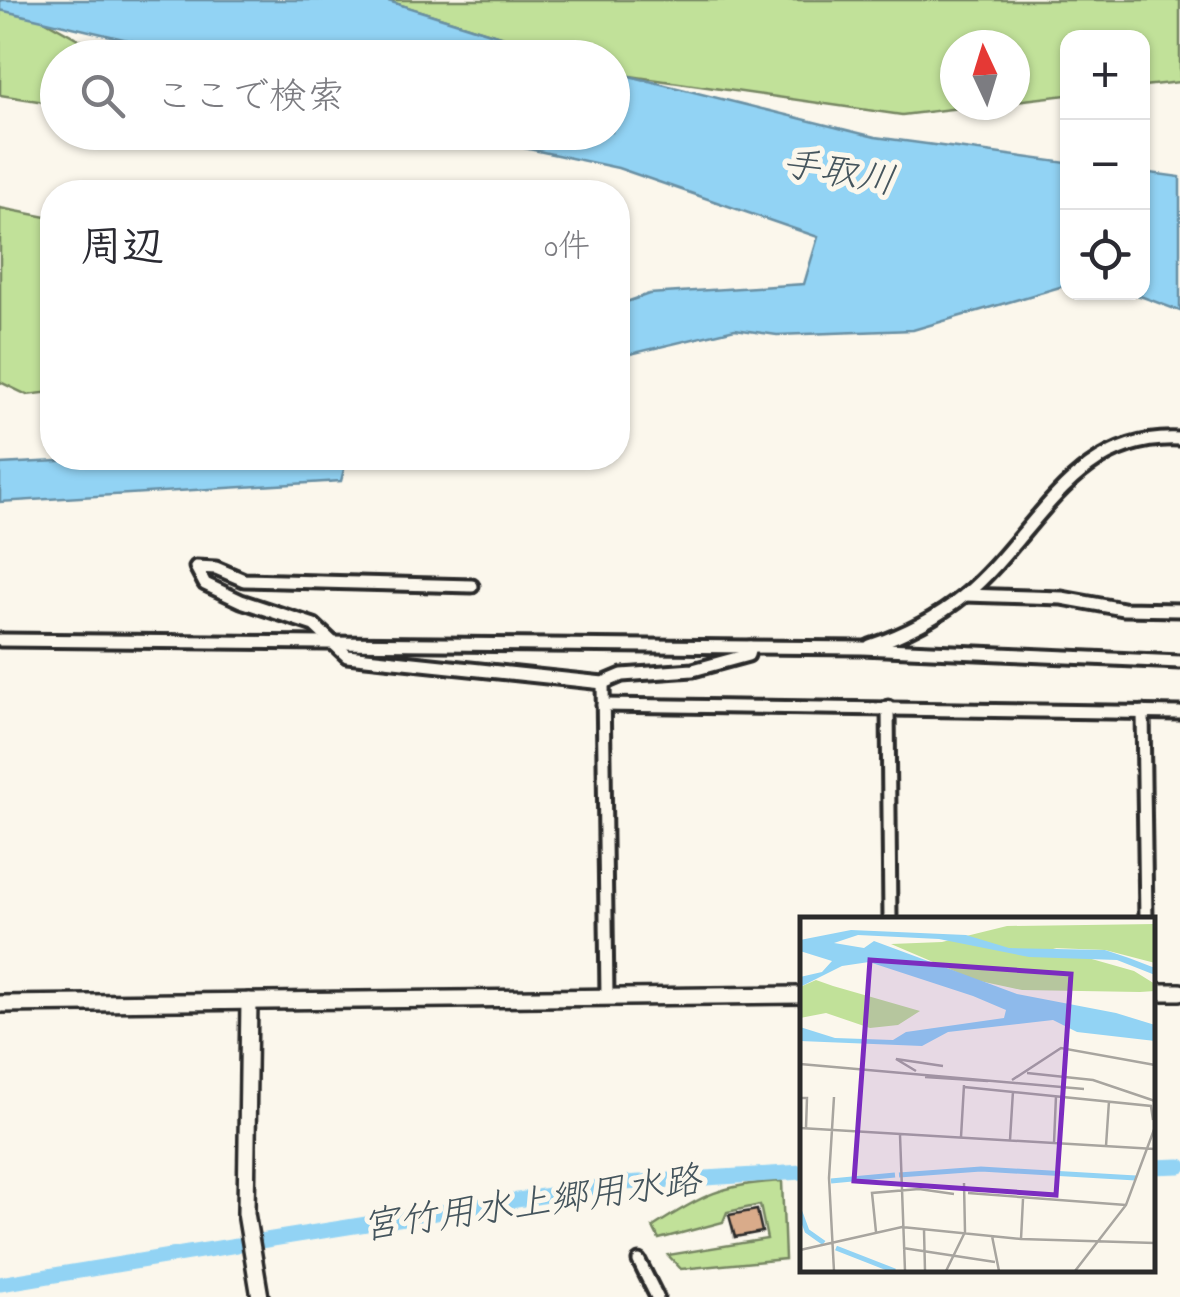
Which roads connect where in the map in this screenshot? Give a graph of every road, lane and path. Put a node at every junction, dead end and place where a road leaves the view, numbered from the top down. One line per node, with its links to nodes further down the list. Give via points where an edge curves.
1 (1180, 439): 3 (street, via 1154,438 1093,458)
2 (472, 586): 6 (street, via 244,580 196,567 206,584 314,625)
3 (965, 595): 4 (street); 8 (street, via 899,636)
4 (1180, 610)
5 (0, 640): 6 (street)
6 (334, 644): 7 (street); 10 (street, via 347,656)
7 (750, 647): 8 (street); 10 (street, via 748,655 693,670 622,675)
8 (862, 648): 9 (street)
9 (1180, 662)
10 (602, 683): 11 (street)
11 (603, 705): 12 (street); 18 (street)
12 (888, 708): 13 (street); 15 (street)
13 (1144, 712): 14 (street); 16 (street)
14 (1180, 714)
15 (890, 917)
16 (1146, 917)
17 (800, 994): 18 (street)
18 (608, 996): 19 (street)
19 (248, 1001): 20 (street); 22 (street, via 246,1213)
20 (0, 1004)
21 (639, 1262): 23 (street)
22 (260, 1297)
23 (657, 1297)

